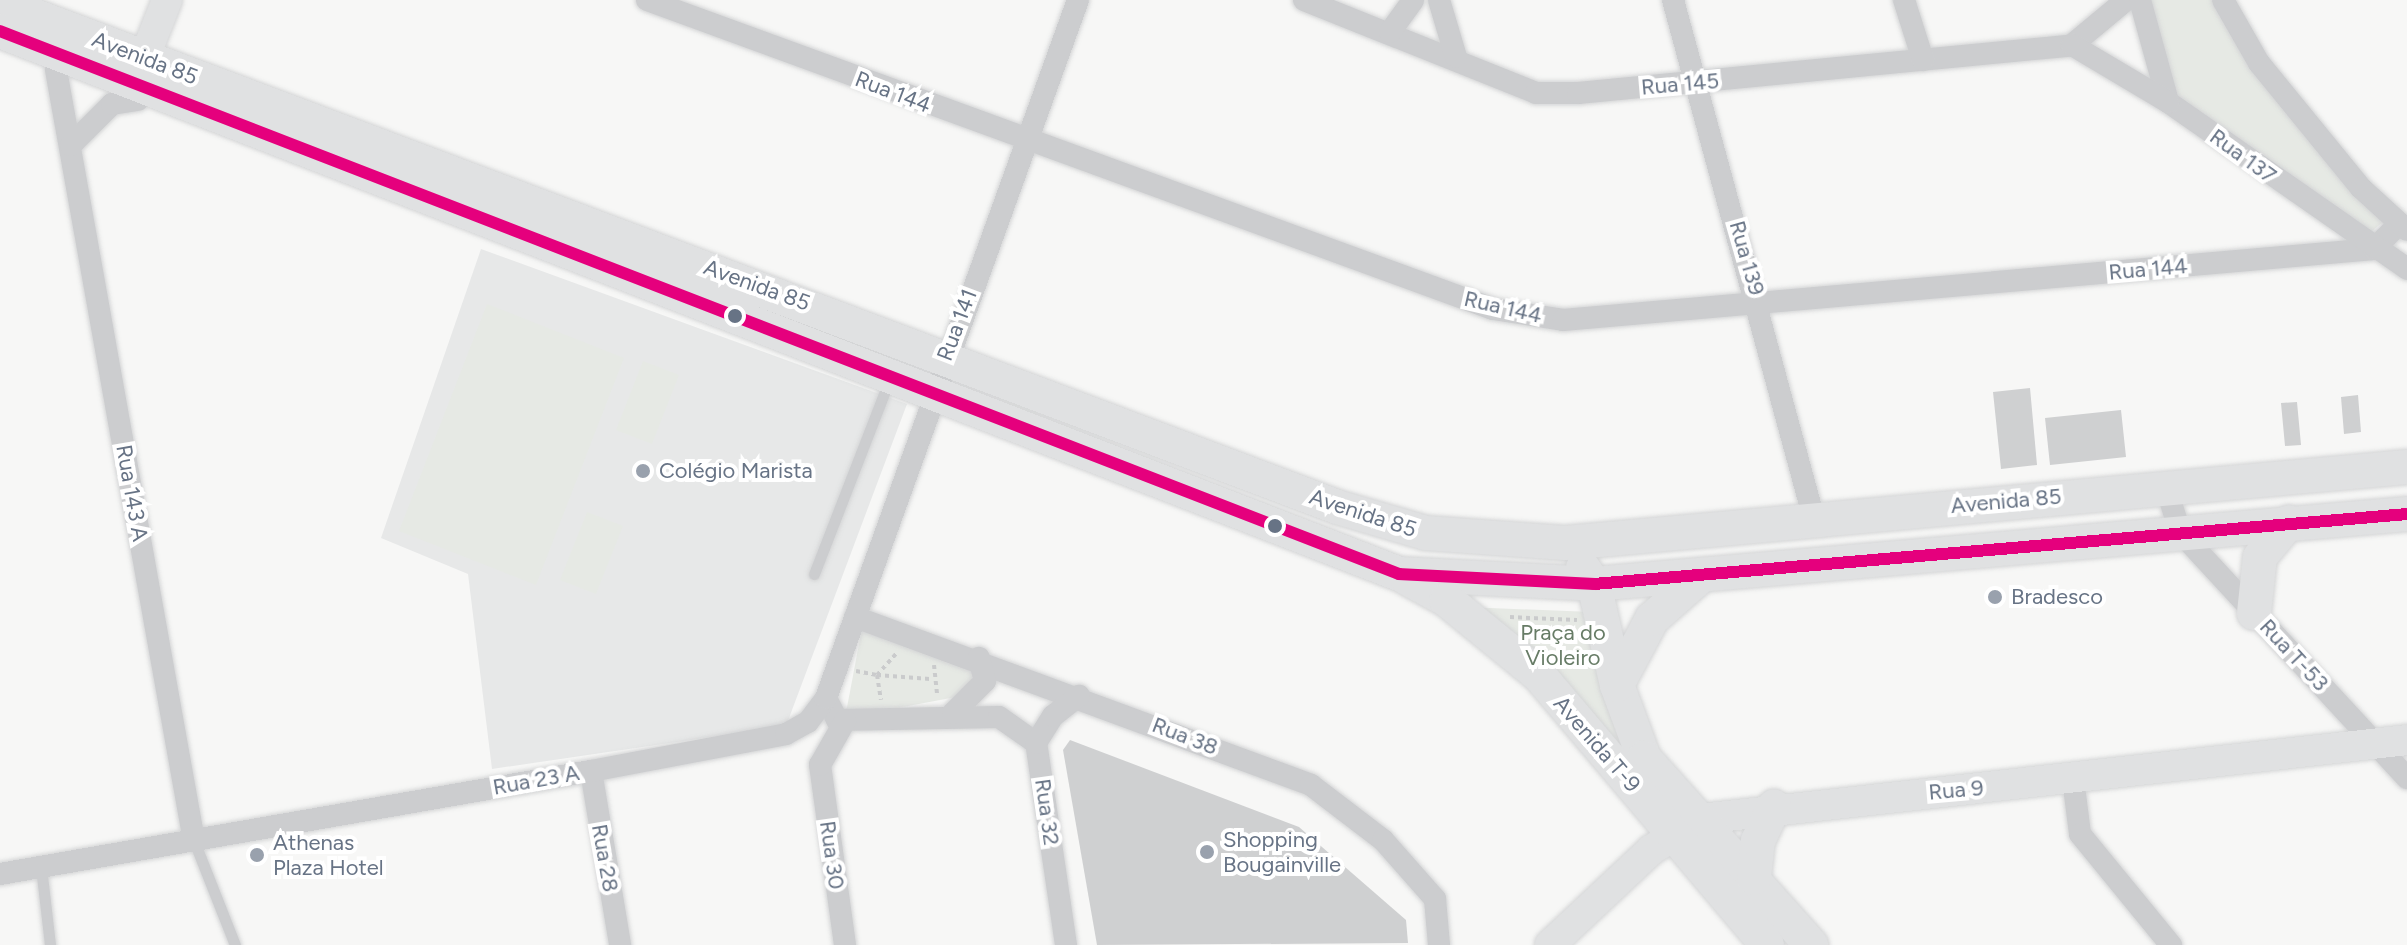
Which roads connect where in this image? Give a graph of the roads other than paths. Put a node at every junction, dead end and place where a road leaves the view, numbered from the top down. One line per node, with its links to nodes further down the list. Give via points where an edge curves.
1 (37, 0): 17 (street, Avenida 85)
2 (167, 0): 17 (street)
3 (647, 0): 25 (street, Rua 144)
4 (1304, 0): 15 (street, Rua 145)
5 (1413, 0): 15 (street)
6 (1439, 0): 19 (street)
7 (1673, 0): 22 (street, Rua 139)
8 (1904, 0): 20 (street)
9 (2126, 0): 16 (street)
10 (2140, 0): 24 (street)
11 (2223, 0): 29 (street, via 2259,63)
12 (1074, 1): 25 (street, Rua 141)
13 (0, 3): 26 (main road, Avenida 85)
14 (0, 31): 28 (main road, Avenida 85)
15 (1390, 32): 19 (street, Rua 145)
16 (2072, 45): 20 (street, Rua 145); 24 (street)
17 (149, 46): 26 (street, Avenida 85, via 334,115)
18 (0, 49): 21 (street, Avenida 85)
19 (1456, 57): 22 (street, Rua 145, via 1536,93)
20 (1923, 60): 22 (street, Rua 145)
21 (56, 70): 23 (street, Avenida 85); 27 (street, Rua 143 A)
22 (1698, 82): 32 (street, Rua 139)
23 (138, 100): 27 (street, via 112,104); 28 (street, Avenida 85, via 324,171)
24 (2168, 102): 30 (street, Rua 137)
25 (1025, 142): 32 (street, Rua 144, via 1493,309 1563,320); 33 (street, Rua 141)
26 (380, 144): 33 (main road, Avenida 85)
27 (71, 145): 65 (street, Rua 143 A)
28 (360, 174): 34 (main road, Avenida 85)
29 (2403, 227): 30 (street)
30 (2374, 249): 31 (street, Rua 137); 32 (street, Rua 144)
31 (2407, 269)
32 (1760, 304): 39 (street, Rua 139)
33 (945, 355): 35 (street, Rua 141); 42 (main road, Avenida 85, via 1337,507 1426,533)
34 (891, 375): 35 (main road, Avenida 85); 43 (lane)
35 (933, 391): 44 (main road, Avenida 85); 48 (street, Rua 141)
36 (2407, 467): 37 (main road, Avenida 85)
37 (2166, 487): 39 (main road, Avenida 85); 41 (street)
38 (2407, 514): 40 (main road, Avenida 85)
39 (1814, 519): 42 (main road, Avenida 85)
40 (2289, 522): 41 (main road, Avenida 85); 47 (main road, via 2260,557)
41 (2180, 532): 45 (main road, Avenida 85); 47 (street, Rua T-53)
42 (1565, 543): 46 (main road, Avenida T-9)
43 (814, 574)
44 (1399, 574): 46 (main road, Avenida 85); 64 (main road, Avenida T-9, via 1447,600 1539,675)
45 (1702, 575): 46 (main road, Avenida 85); 50 (main road, via 1652,619)
46 (1594, 584): 50 (main road, Avenida T-9)
47 (2254, 613): 57 (street, Rua T-53)
48 (855, 617): 49 (street, Rua 38); 52 (street, Rua 141)
49 (979, 658): 51 (street, Rua 38); 53 (street, via 985,681)
50 (1617, 685): 64 (main road, Avenida T-9, via 1644,758)
51 (1079, 696): 58 (street, via 1053,716); 75 (street, Rua 38, via 1311,785 1383,840 1435,899)
52 (826, 698): 54 (street, via 831,714); 55 (street, Rua 23 A, via 818,713)
53 (950, 703): 54 (street); 58 (street, via 999,717)
54 (845, 721): 59 (street)
55 (786, 734): 59 (street); 60 (street, Rua 23 A)
56 (2407, 740): 57 (street, Rua 9)
57 (2377, 742): 61 (street, Rua T-53); 62 (street, Rua 9)
58 (1036, 743): 74 (street, Rua 32)
59 (820, 765): 73 (street, Rua 30)
60 (591, 771): 65 (street, Rua 23 A); 72 (street, Rua 28)
61 (2407, 778)
62 (2073, 779): 63 (street, Rua 9); 69 (street, via 2080,834)
63 (1774, 807): 64 (street, Rua 9); 68 (main road, via 1758,841)
64 (1687, 826): 68 (main road, Avenida T-9); 76 (street); 77 (main road, Avenida T-9)
65 (194, 841): 66 (street, Rua 23 A); 71 (lane)
66 (41, 867): 67 (street, Rua 23 A); 70 (lane)
67 (0, 874)
68 (1754, 878): 78 (main road, Avenida T-9)
69 (2162, 942)
70 (50, 945)
71 (235, 945)
72 (620, 945)
73 (845, 945)
74 (1066, 945)
75 (1439, 945)
76 (1550, 945)
77 (1767, 945)
78 (1811, 945)

